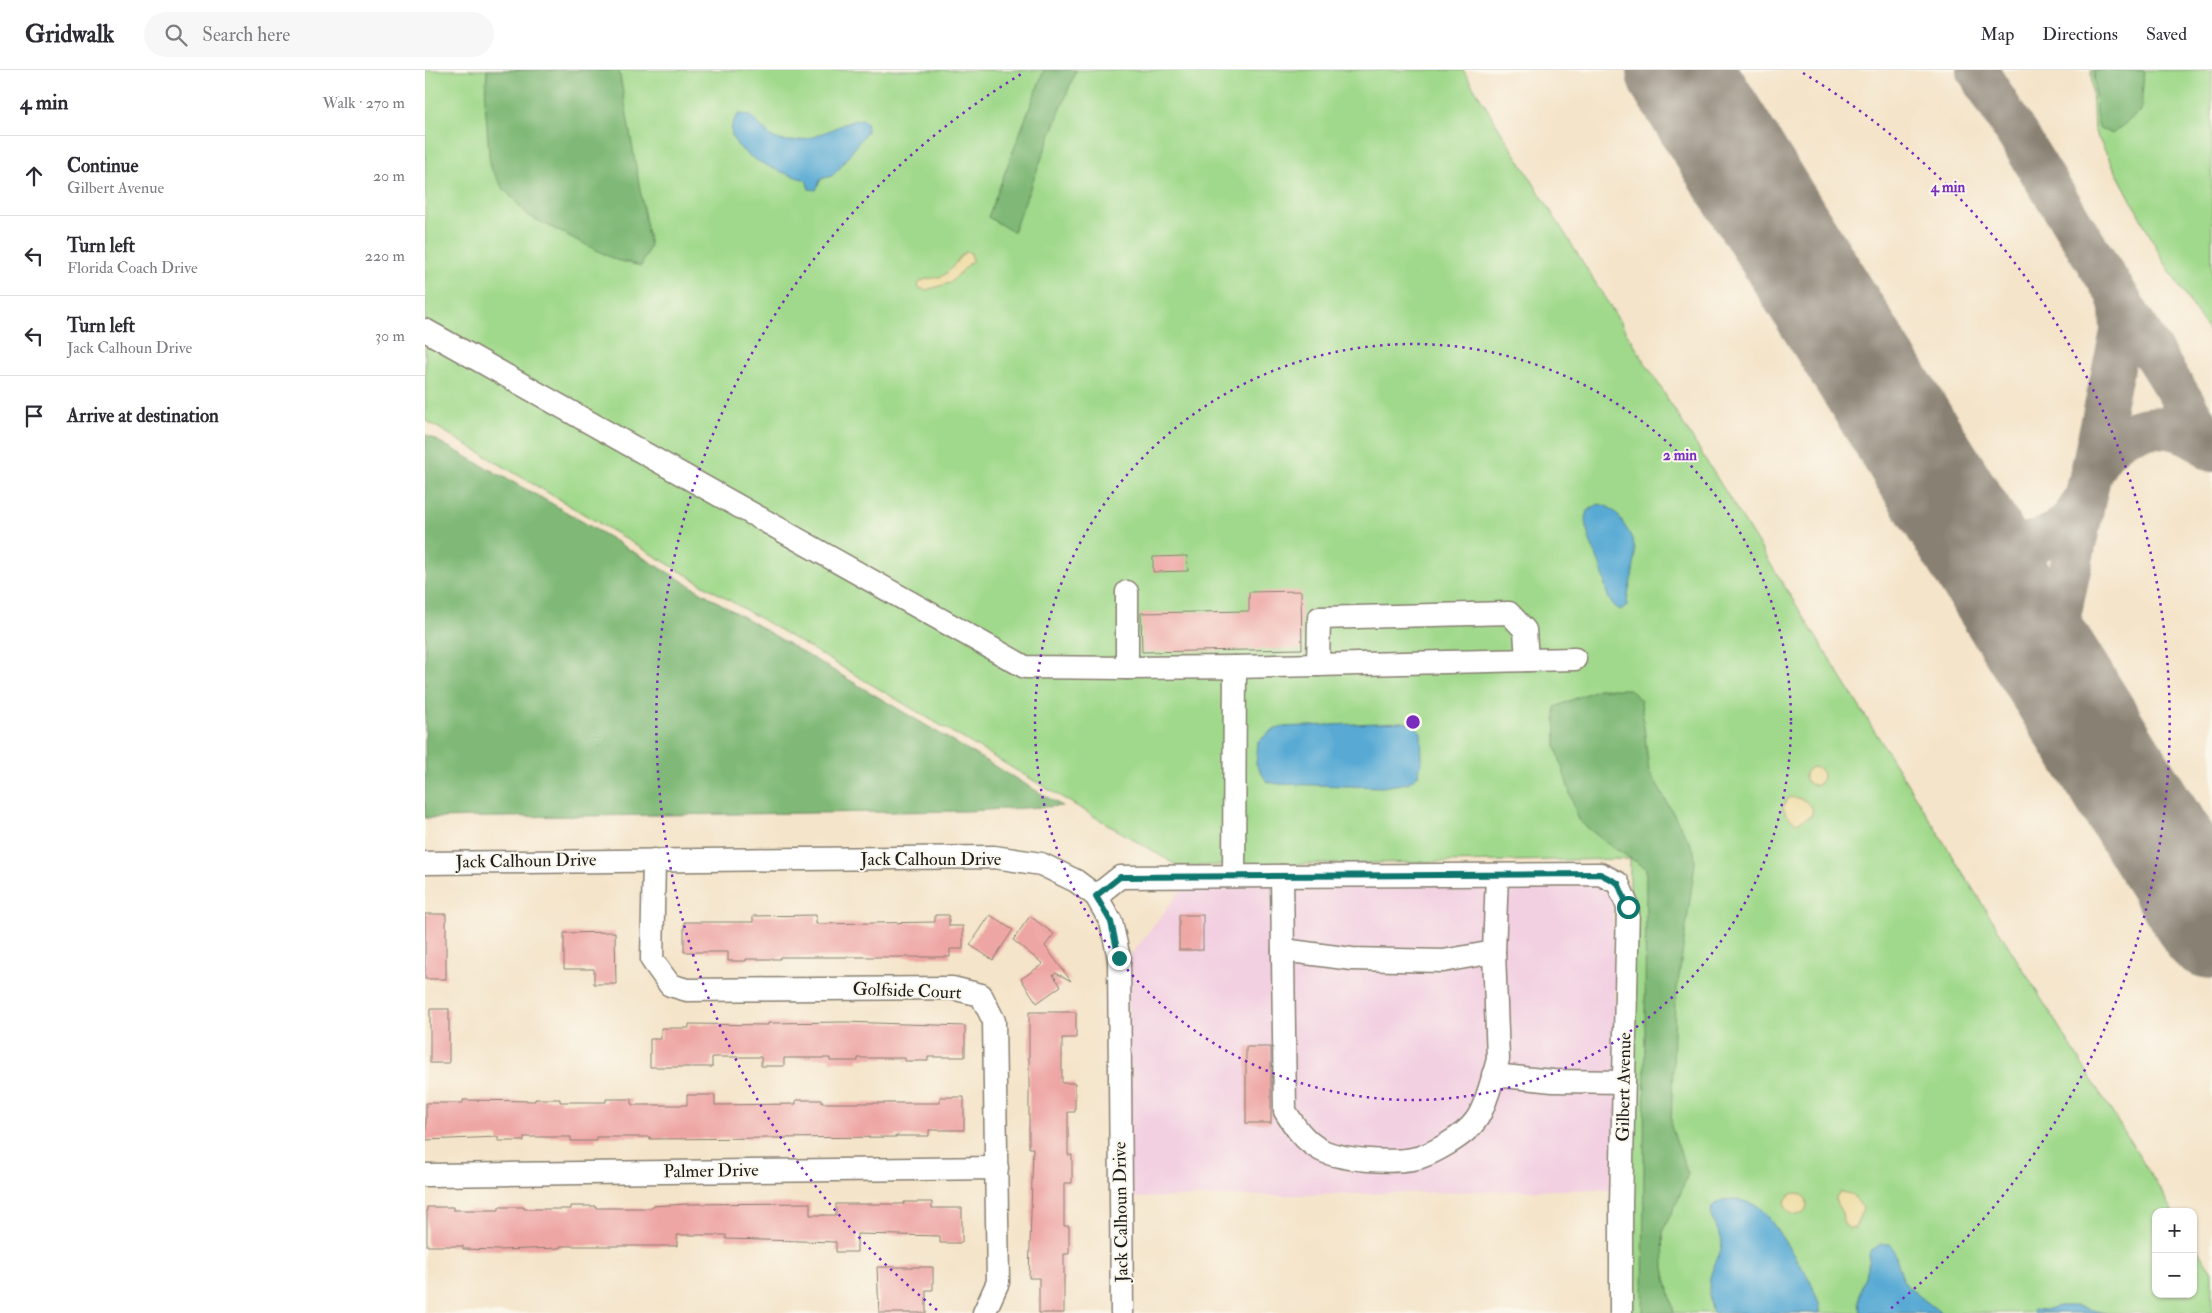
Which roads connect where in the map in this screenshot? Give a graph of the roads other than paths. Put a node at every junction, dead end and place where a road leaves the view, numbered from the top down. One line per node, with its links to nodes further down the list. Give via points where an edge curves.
1 (425, 330): 7 (street, via 1025,667)
2 (1127, 592): 7 (street)
3 (1575, 659): 4 (street)
4 (1527, 660): 5 (street); 5 (street, via 1525,630 1509,613 1319,618)
5 (1318, 665): 6 (street)
6 (1235, 667): 7 (street); 11 (street)
7 (1127, 668)
8 (653, 860): 9 (street, Jack Calhoun Drive); 13 (street, Jack Calhoun Drive, via 994,857 1041,864 1076,881); 18 (street, Golfside Court, via 652,960 670,985 687,990 952,988 981,995 994,1021)
9 (425, 862)
10 (1497, 875): 12 (street); 15 (street); 17 (street, Gilbert Avenue, via 1600,874 1618,883 1628,907)
11 (1234, 876): 12 (street); 13 (street, via 1120,877)
12 (1282, 876): 14 (street)
13 (1096, 896): 21 (street, Jack Calhoun Drive, via 1111,922 1119,958)
14 (1283, 950): 15 (street, via 1352,959 1443,961); 16 (street, via 1285,1111 1299,1133 1322,1150 1357,1159 1413,1160 1453,1142 1477,1120)
15 (1494, 952): 16 (street, via 1498,1059)
16 (1493, 1075): 17 (street, via 1553,1081)
17 (1624, 1082): 22 (street, Gilbert Avenue)
18 (997, 1168): 19 (street, Palmer Drive); 20 (street, Golfside Court, via 998,1282)
19 (425, 1175)
20 (984, 1313)
21 (1122, 1313)
22 (1621, 1313)

